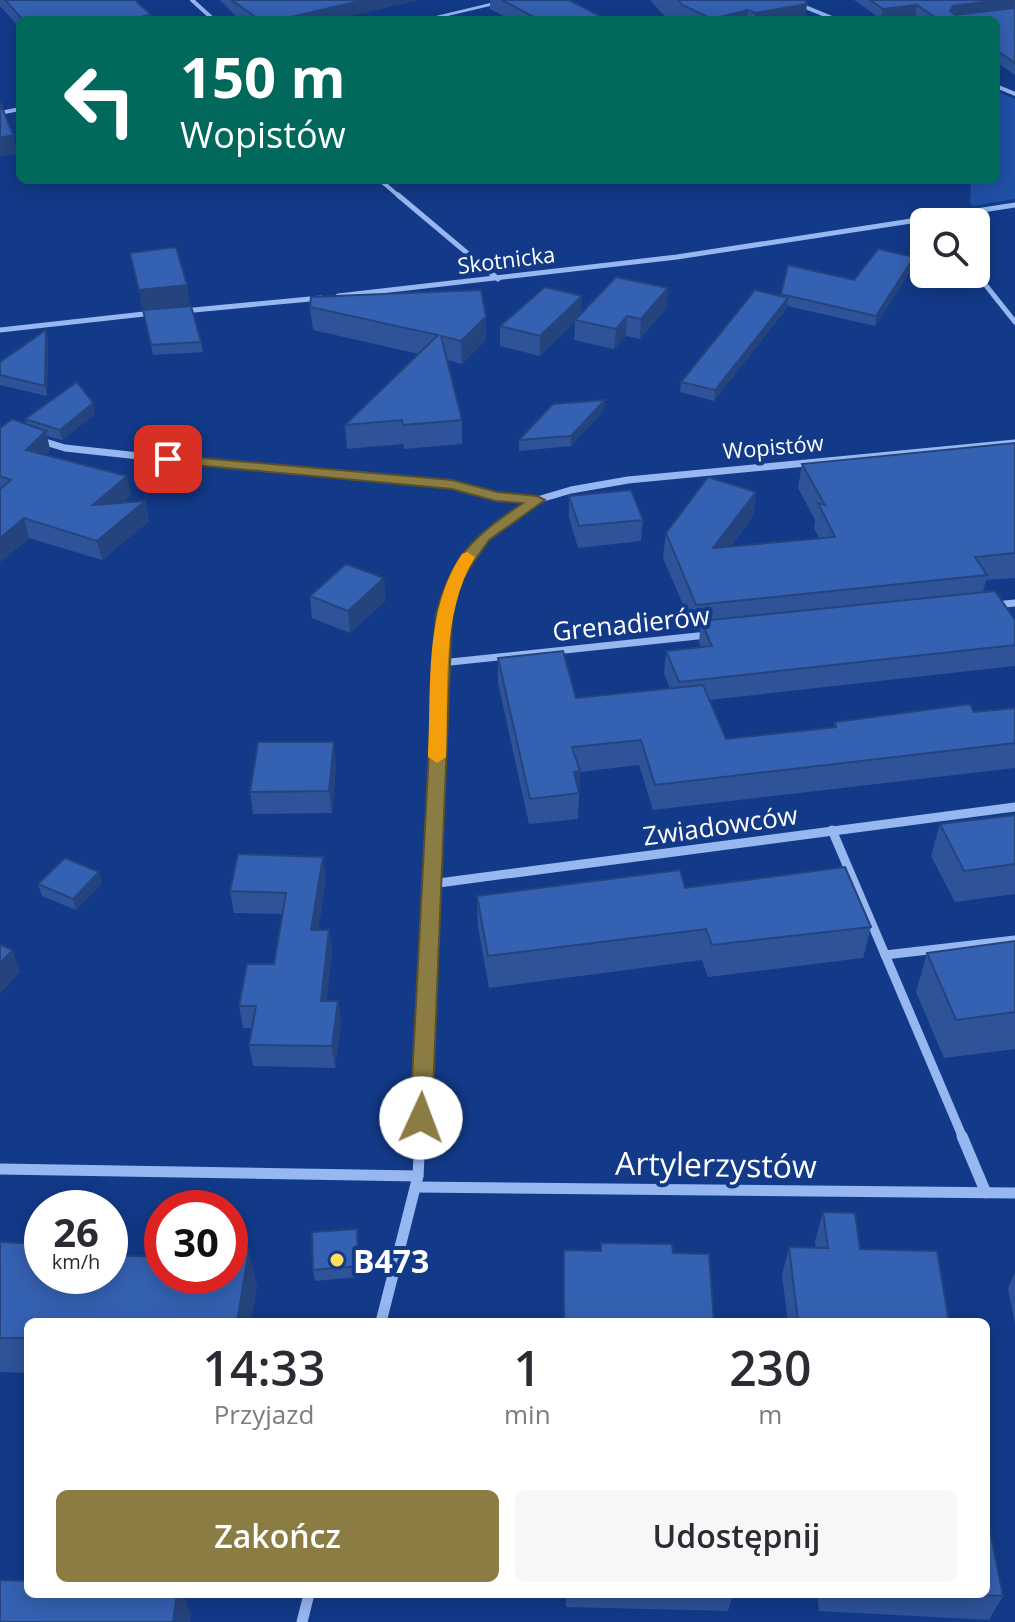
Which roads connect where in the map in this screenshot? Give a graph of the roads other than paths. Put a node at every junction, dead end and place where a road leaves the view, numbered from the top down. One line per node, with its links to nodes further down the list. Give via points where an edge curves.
1 (192, 0): 4 (street)
2 (512, 0): 5 (street)
3 (788, 0): 6 (street)
4 (210, 16)
5 (440, 16)
6 (827, 16)
7 (385, 184): 11 (street)
8 (1015, 205): 9 (street, Skotnicka)
9 (990, 210)
10 (910, 224): 11 (street, Skotnicka)
11 (498, 279): 13 (street, Skotnicka)
12 (988, 288): 15 (street)
13 (178, 311)
14 (163, 312): 16 (street)
15 (1015, 322)
16 (0, 330)
17 (26, 437): 19 (street, Wopistów, via 65,448 452,485 496,497)
18 (1015, 443): 19 (street, Wopistów, via 628,480)
19 (537, 500): 23 (street, Wopistów, via 484,537 459,569 444,614)
20 (1015, 603): 21 (street)
21 (984, 606)
22 (719, 634): 23 (street, Grenadierów)
23 (441, 663): 26 (street, Wopistów)
24 (1015, 807): 25 (street, Zwiadowców)
25 (832, 830): 26 (street, Zwiadowców); 28 (street)
26 (431, 884): 30 (street, Wopistów)
27 (1015, 940): 28 (street)
28 (885, 955): 31 (street)
29 (0, 1169): 30 (street, Artylerzystów)
30 (417, 1182): 31 (street, Artylerzystów); 33 (street, Wopistów)
31 (986, 1193): 32 (street, Artylerzystów)
32 (1015, 1193)
33 (382, 1318)
34 (308, 1598): 35 (street)
35 (302, 1622)

